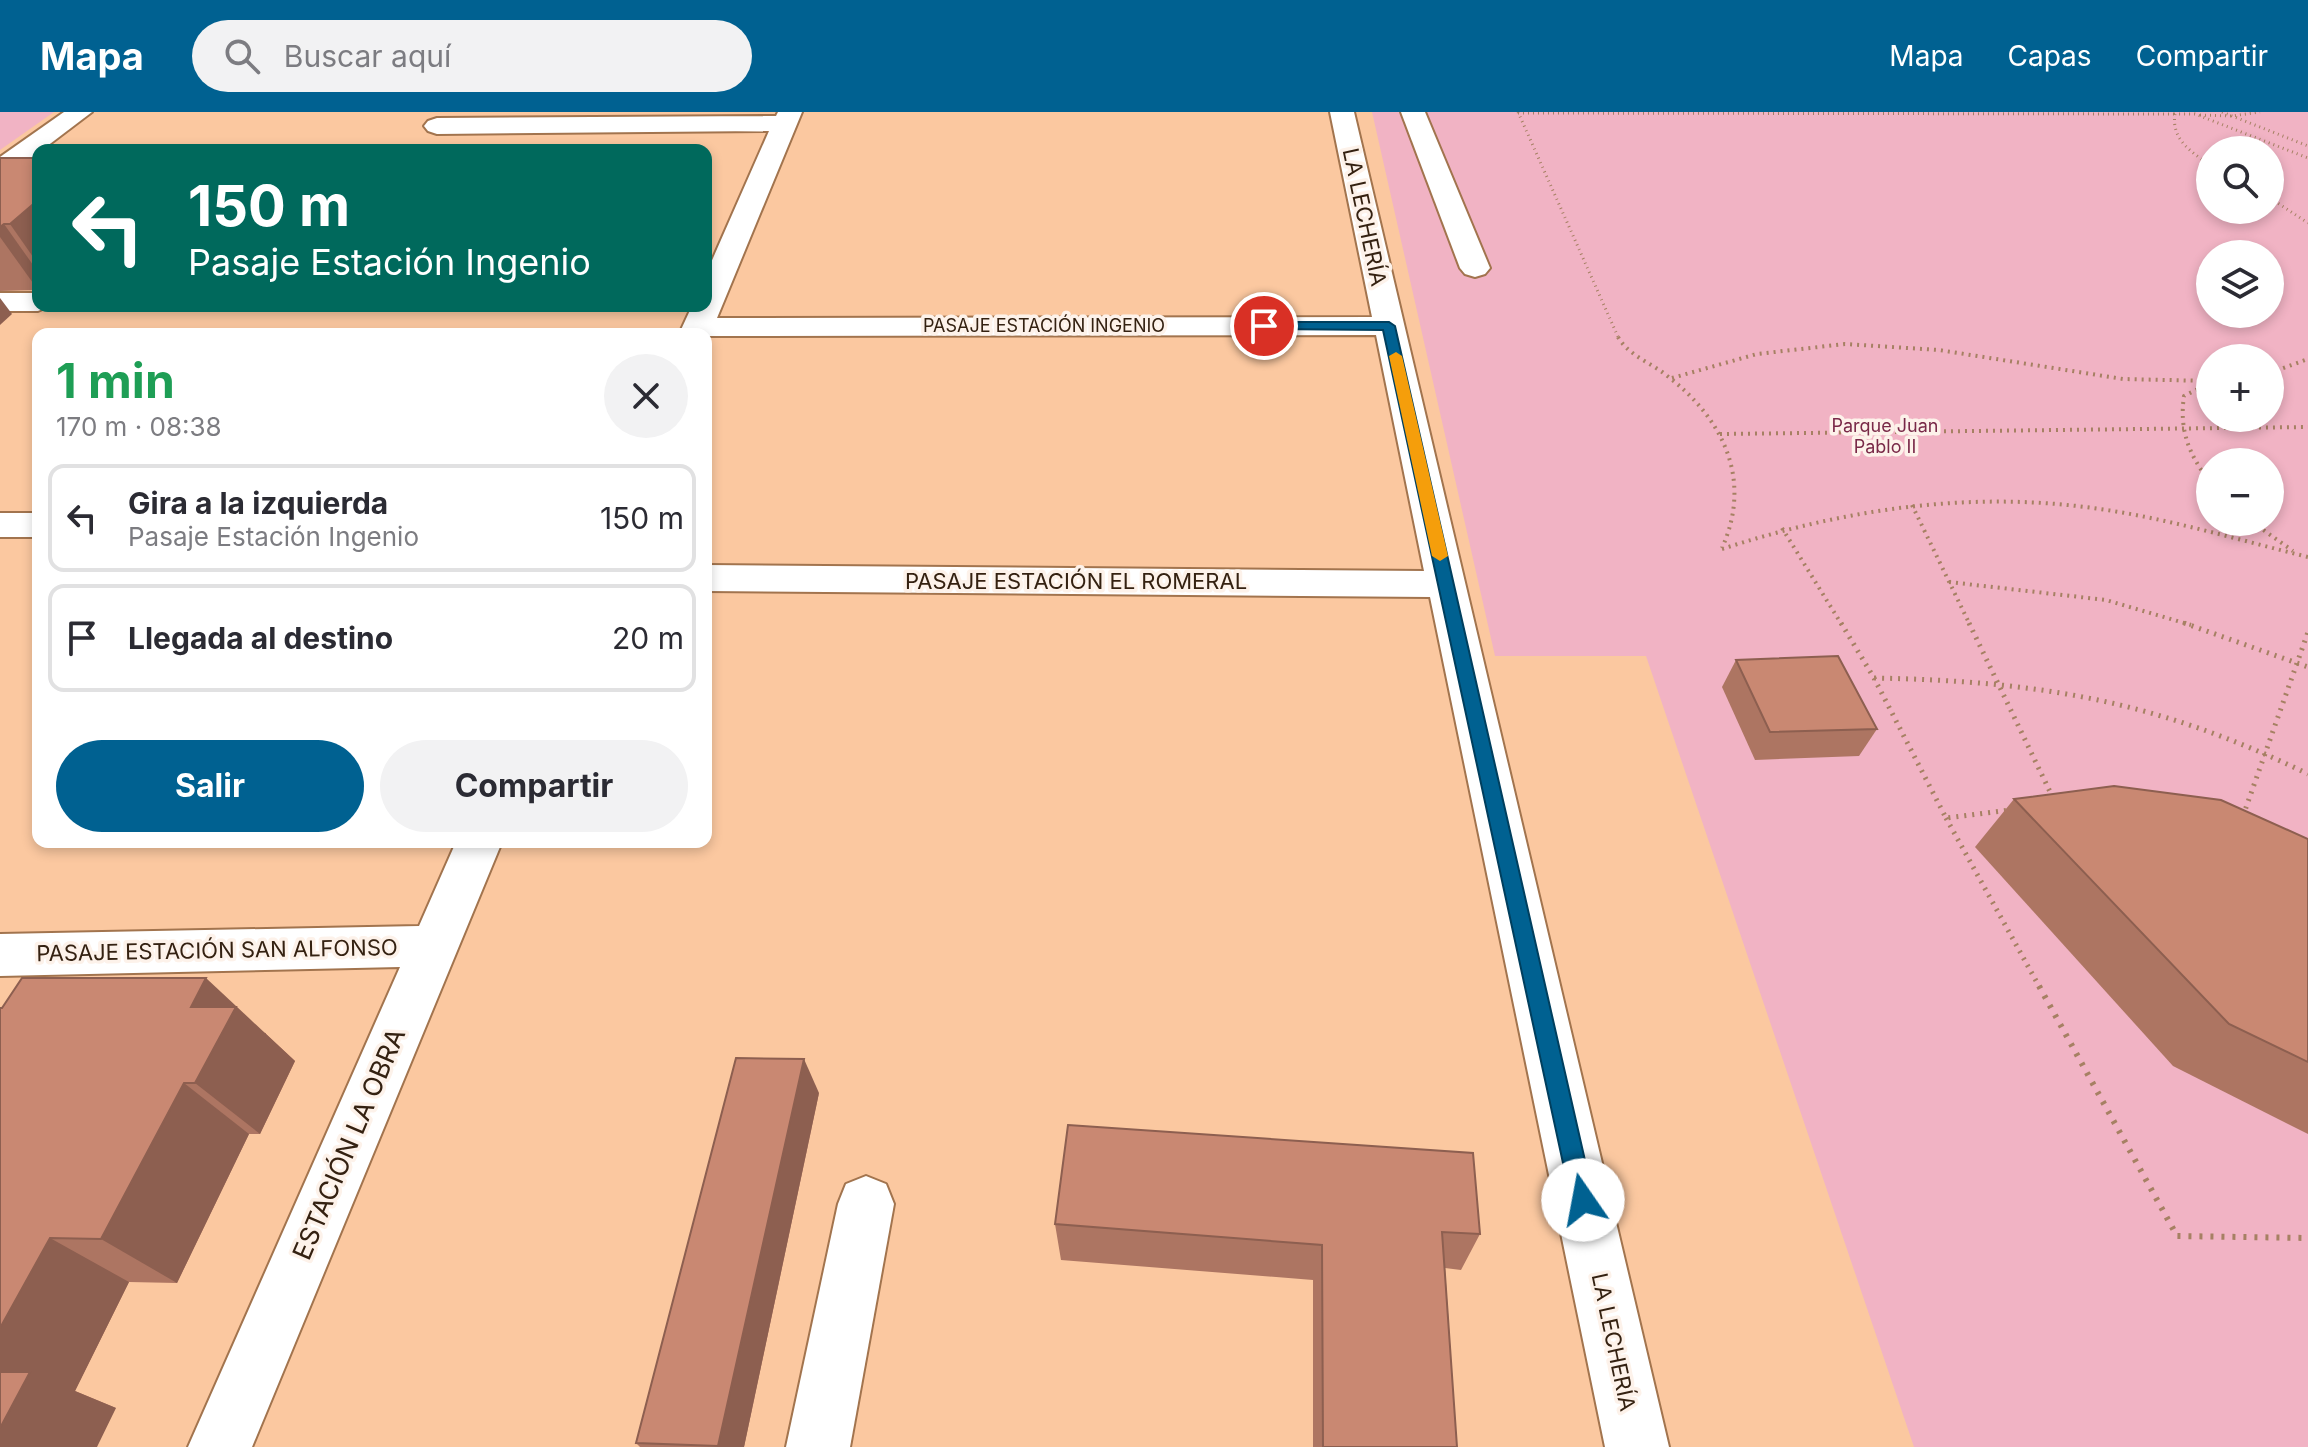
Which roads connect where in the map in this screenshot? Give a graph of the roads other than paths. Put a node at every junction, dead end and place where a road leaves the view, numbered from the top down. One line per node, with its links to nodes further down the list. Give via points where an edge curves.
1 (80, 112): 6 (street)
2 (1342, 112): 14 (street, LA LECHERÍA)
3 (1413, 112): 9 (street)
4 (788, 118): 5 (street); 10 (street)
5 (437, 126)
6 (35, 144)
7 (32, 146): 8 (street)
8 (0, 169)
9 (1475, 268)
10 (712, 294)
11 (0, 302): 12 (street)
12 (32, 302)
13 (703, 315): 14 (street, PASAJE ESTACIÓN INGENIO)
14 (1389, 326): 18 (street, LA LECHERÍA)
15 (0, 525): 16 (street)
16 (32, 525)
17 (712, 578): 18 (street, PASAJE ESTACIÓN EL ROMERAL)
18 (1446, 584): 25 (street, LA LECHERÍA)
19 (476, 848): 20 (street, ESTACIÓN LA OBRA)
20 (434, 946): 21 (street, PASAJE ESTACIÓN SAN ALFONSO); 23 (street, ESTACIÓN LA OBRA)
21 (0, 955)
22 (866, 1204): 24 (street)
23 (220, 1447)
24 (818, 1447)
25 (1637, 1447)

